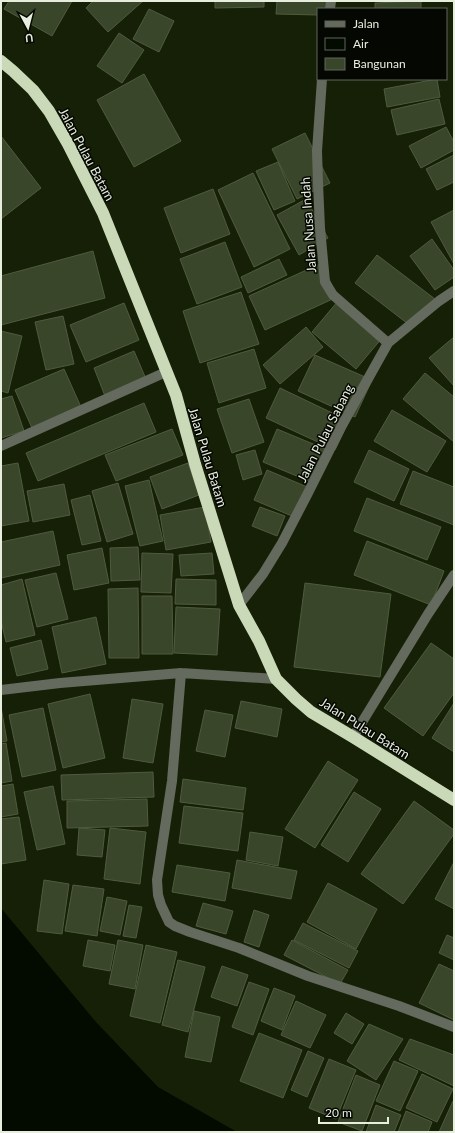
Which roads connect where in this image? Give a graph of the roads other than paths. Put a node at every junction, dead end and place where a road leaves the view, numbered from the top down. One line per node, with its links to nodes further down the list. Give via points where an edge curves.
1 (1, 62): 5 (highway, Jalan Pulau Batam, via 32,90 49,111 70,149 103,213)
2 (322, 80): 4 (street, Jalan Nusa Indah, via 317,151 325,282 333,294)
3 (454, 291): 4 (street, Jalan Pulau Sabang)
4 (388, 343): 8 (street, Jalan Pulau Sabang, via 341,427 282,543 263,574)
5 (166, 372): 6 (street); 8 (highway, Jalan Pulau Batam, via 176,395)
6 (1, 446)
7 (454, 575): 12 (street)
8 (239, 605): 10 (highway, Jalan Pulau Batam)
9 (181, 673): 10 (street); 11 (street); 14 (street, via 172,781 157,880 158,895 169,922 308,976)
10 (276, 679): 12 (highway, Jalan Pulau Batam, via 312,712)
11 (1, 690)
12 (353, 736): 13 (highway, Jalan Pulau Batam)
13 (454, 800)
14 (454, 1027)

